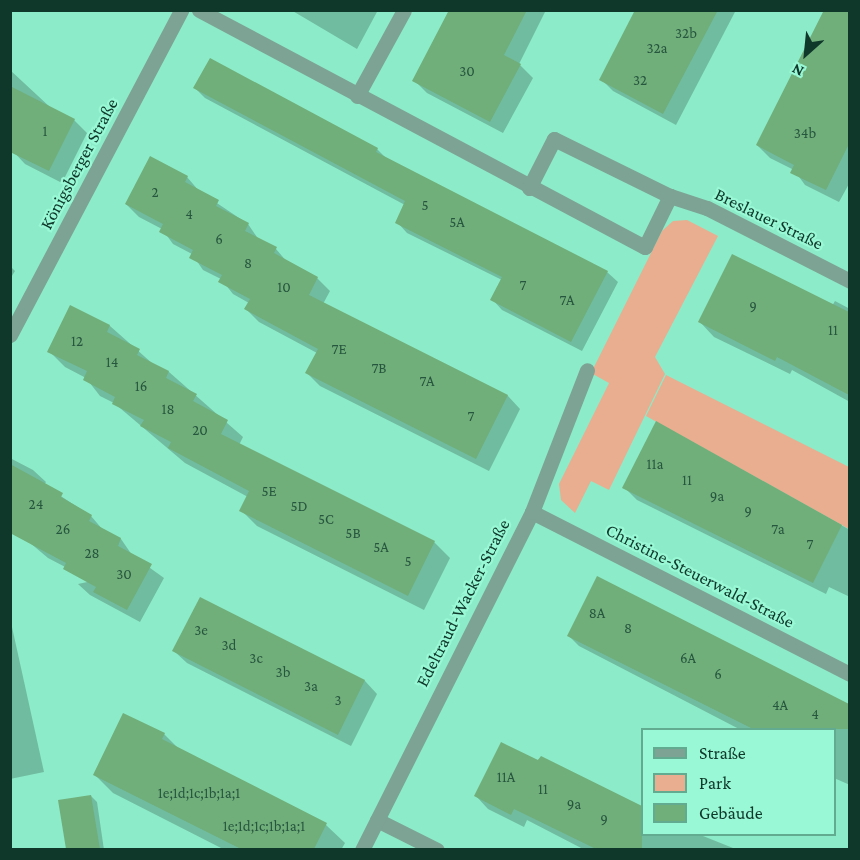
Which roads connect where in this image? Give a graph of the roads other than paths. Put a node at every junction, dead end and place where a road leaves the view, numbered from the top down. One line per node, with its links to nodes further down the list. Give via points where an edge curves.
1 (181, 10): 8 (street, Königsberger Straße)
2 (199, 10): 4 (street)
3 (404, 10): 4 (street)
4 (357, 96): 5 (street)
5 (529, 188): 6 (street, Breslauer Straße, via 554,139); 6 (street, via 645,247)
6 (670, 196): 7 (street, Breslauer Straße, via 707,208)
7 (849, 280)
8 (10, 335)
9 (587, 370): 10 (street, Edeltraud-Wacker-Straße)
10 (532, 512): 11 (street, Christine-Steuerwald-Straße); 12 (street, Edeltraud-Wacker-Straße)
11 (849, 674)
12 (377, 820): 13 (street, Edeltraud-Wacker-Straße); 14 (street)
13 (362, 849)
14 (437, 849)

